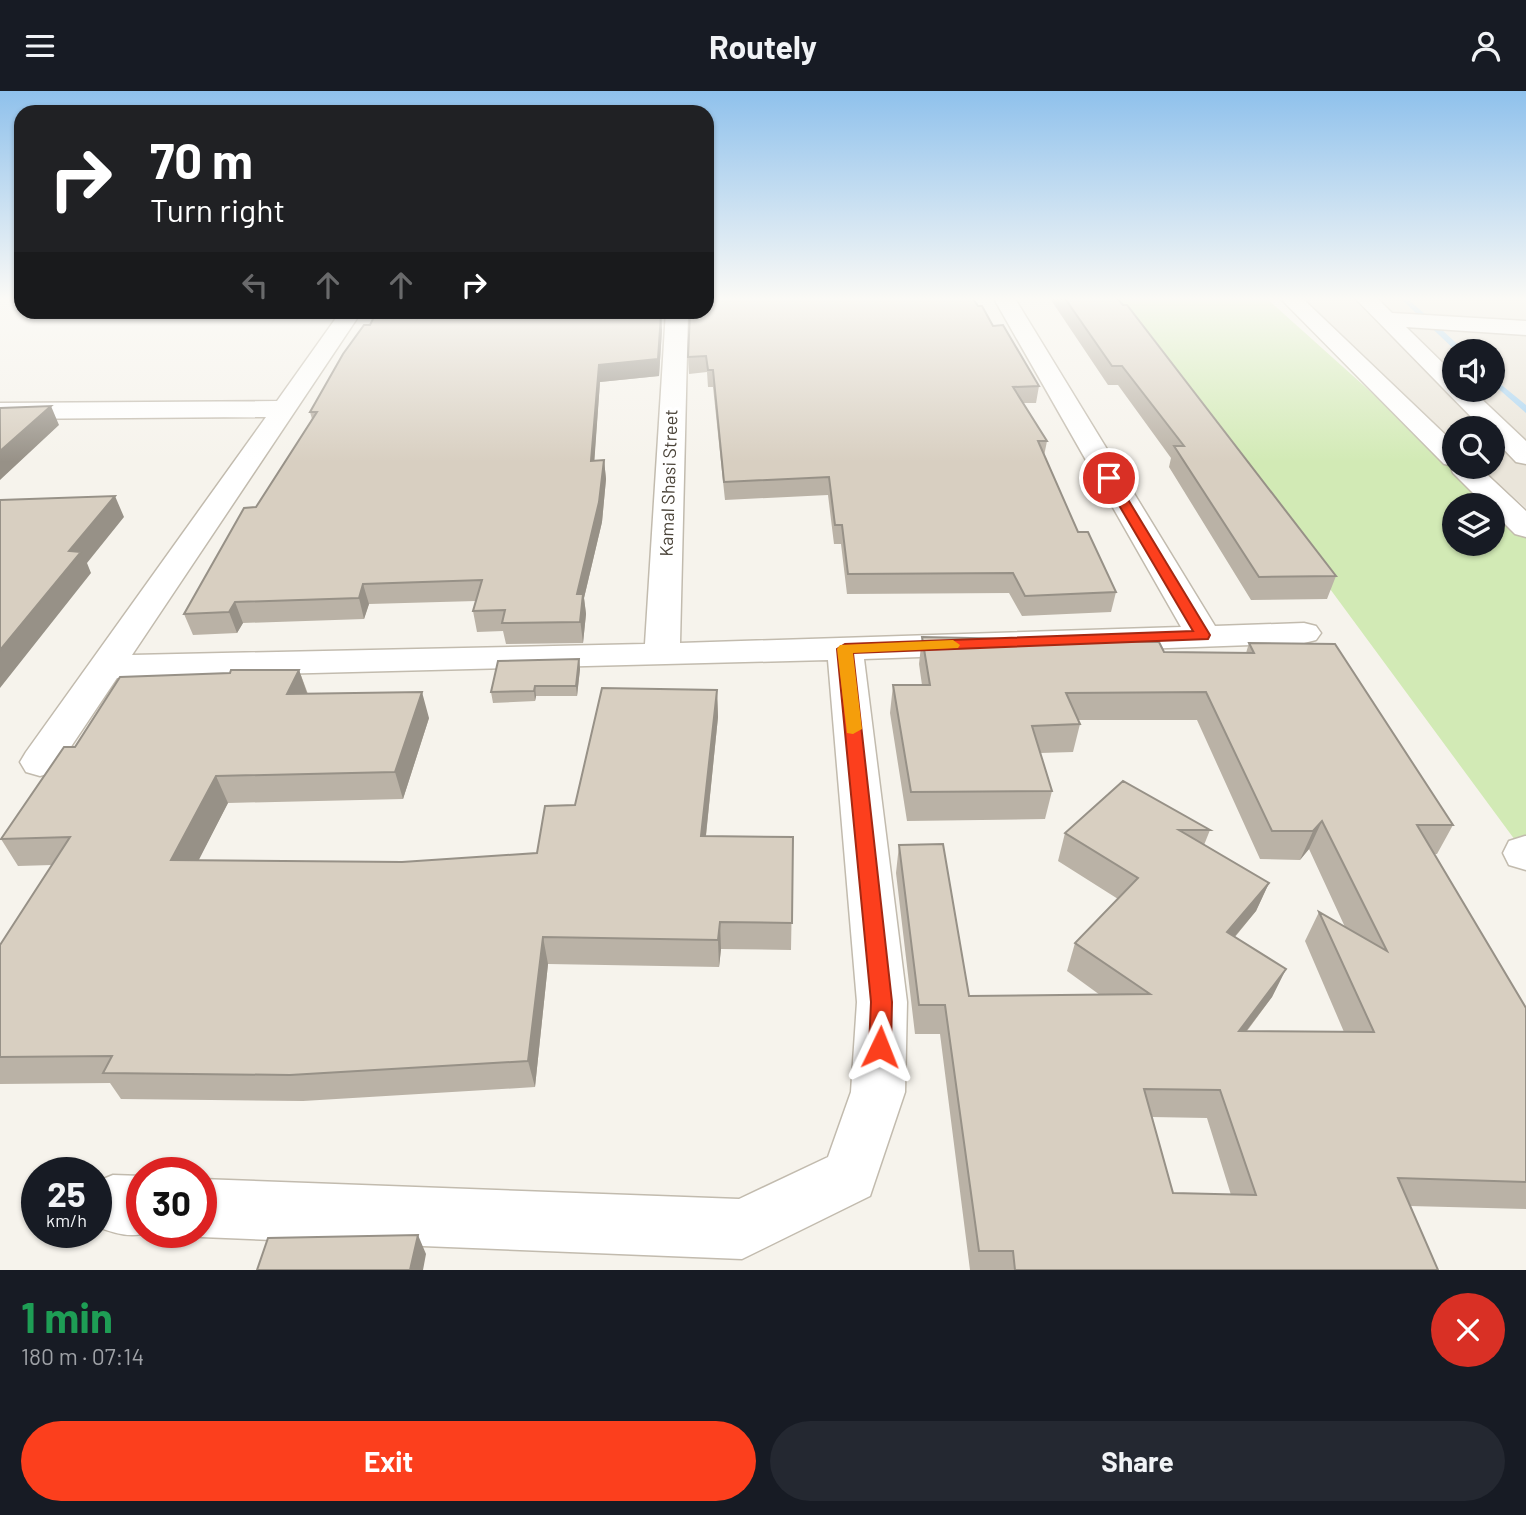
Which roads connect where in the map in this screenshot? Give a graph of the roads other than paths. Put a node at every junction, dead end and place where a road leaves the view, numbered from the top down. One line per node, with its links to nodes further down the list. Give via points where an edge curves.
1 (324, 352): 8 (street)
2 (675, 352): 17 (street, Kamal Shasi Street)
3 (1036, 352): 15 (street)
4 (1345, 352): 10 (street)
5 (1421, 352): 6 (street)
6 (1442, 374)
7 (1470, 402): 11 (street)
8 (284, 409): 9 (street); 18 (street)
9 (0, 411)
10 (1442, 446)
11 (1526, 456)
12 (1475, 479): 13 (street)
13 (1526, 528)
14 (1304, 633): 15 (street)
15 (1203, 635): 16 (street)
16 (845, 649): 17 (street); 20 (street, via 881,1002 878,1092 849,1176 742,1229)
17 (662, 655): 18 (street)
18 (108, 667): 19 (street)
19 (40, 762)
20 (217, 1209)

